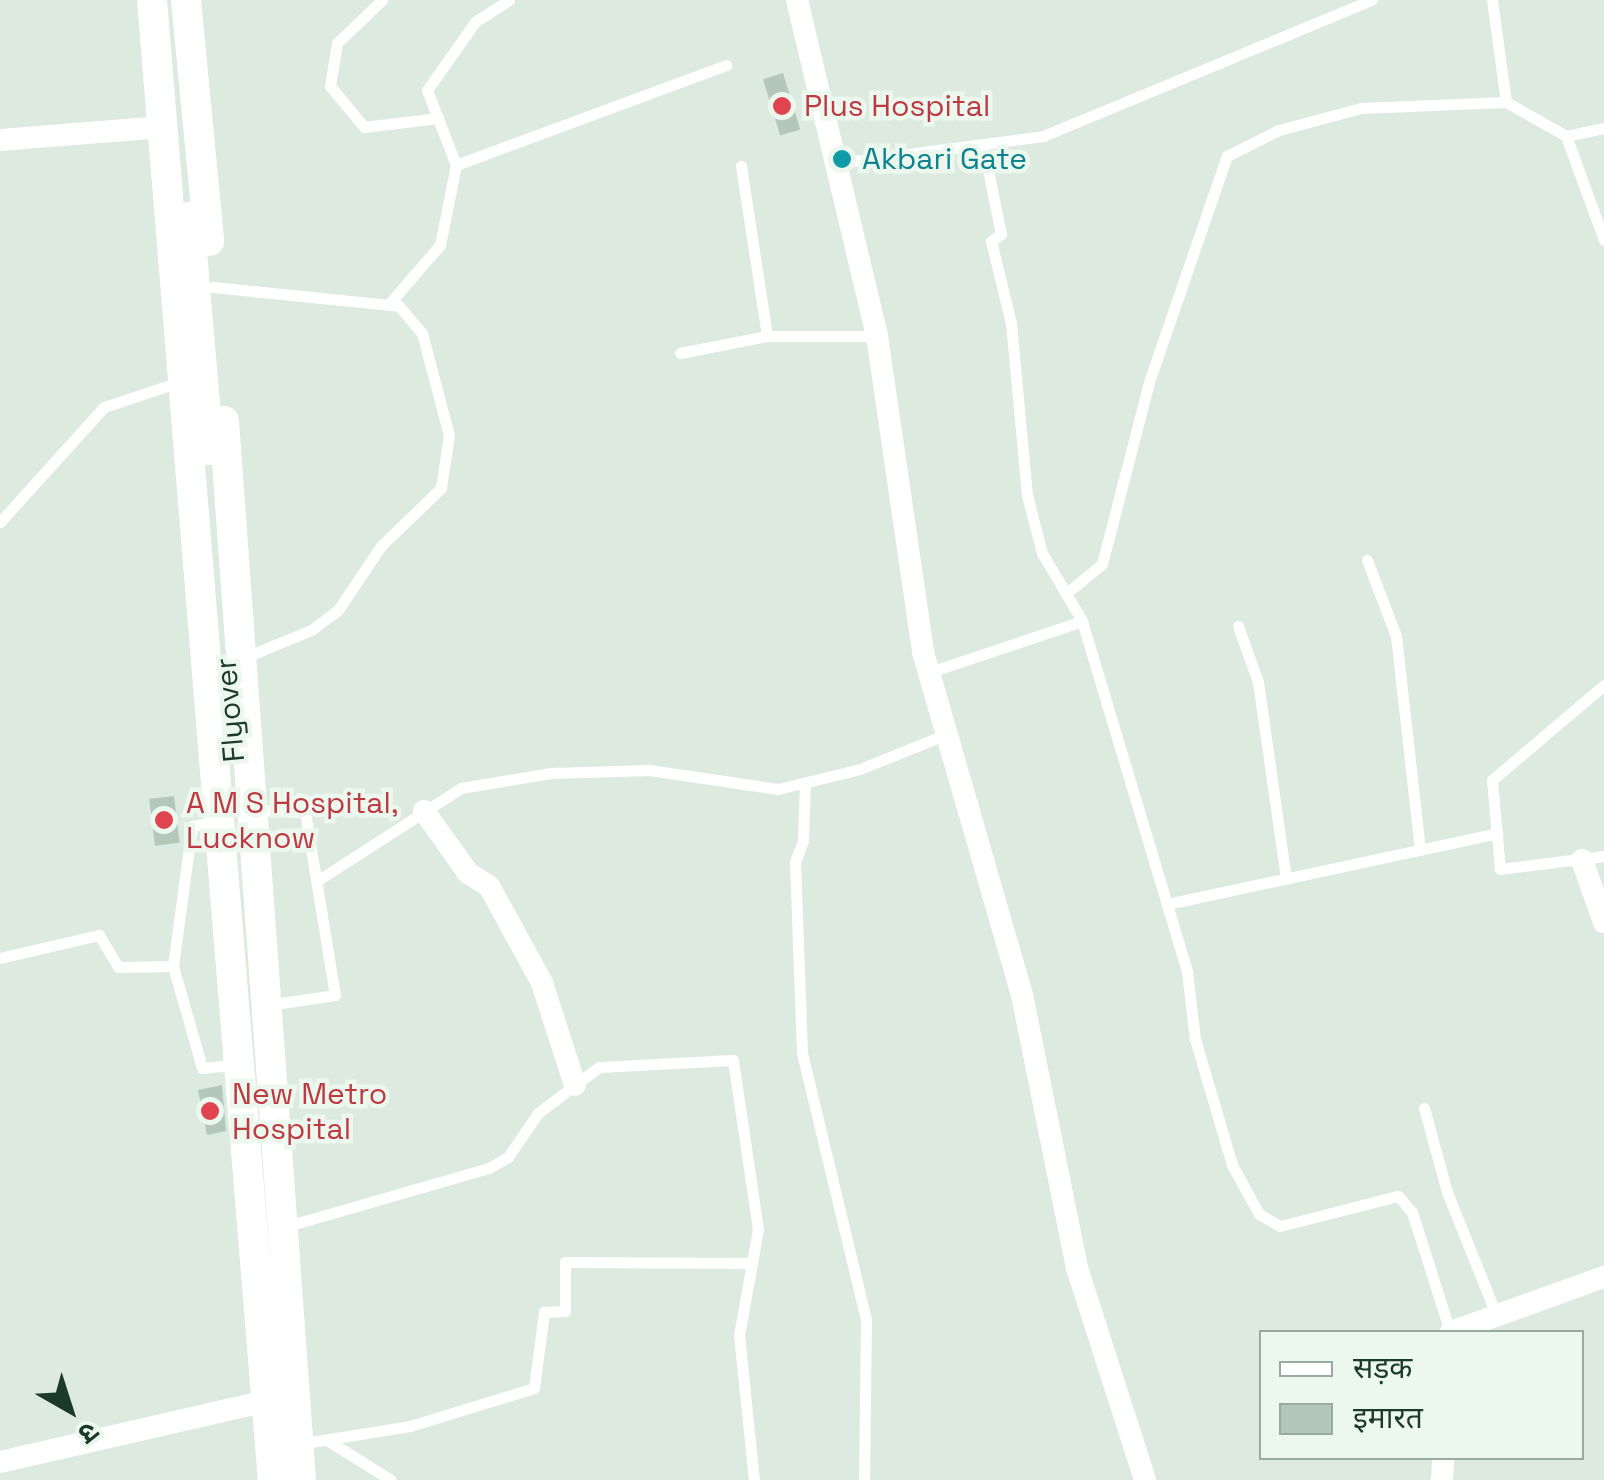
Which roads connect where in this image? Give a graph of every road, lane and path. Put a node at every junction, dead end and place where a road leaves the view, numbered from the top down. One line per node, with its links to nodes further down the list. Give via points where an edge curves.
1 (152, 0): 12 (main road)
2 (168, 0): 63 (main road, Flyover)
3 (186, 0): 21 (main road)
4 (382, 0): 11 (lane, via 337,43 330,86 364,127)
5 (509, 0): 11 (lane, via 475,22 427,90)
6 (798, 0): 17 (street)
7 (1372, 0): 16 (lane, via 1043,136)
8 (1492, 0): 10 (lane)
9 (726, 65): 18 (lane)
10 (1506, 102): 14 (lane); 29 (lane, via 1361,108 1280,130 1227,156 1150,379 1102,564)
11 (438, 118): 18 (lane)
12 (162, 127): 15 (street); 26 (main road)
13 (1604, 128): 14 (lane)
14 (1566, 136): 20 (lane)
15 (0, 140)
16 (983, 145): 17 (lane); 29 (lane, via 1000,234 992,240 1011,323 1026,495 1042,553)
17 (839, 164): 24 (street)
18 (456, 165): 22 (lane, via 440,245)
19 (741, 166): 23 (lane)
20 (1604, 240)
21 (213, 287): 22 (lane); 32 (main road)
22 (388, 305): 32 (lane, via 400,306 422,333 449,435 441,488 381,546 338,610 312,630)
23 (767, 336): 24 (lane); 25 (lane)
24 (877, 336): 33 (street)
25 (680, 353)
26 (182, 381): 27 (lane, via 104,407); 39 (main road)
27 (0, 522)
28 (1367, 560): 41 (lane, via 1396,636)
29 (1068, 592): 30 (lane)
30 (1082, 621): 33 (lane); 45 (lane)
31 (1238, 626): 44 (lane, via 1258,682)
32 (243, 658): 37 (main road)
33 (930, 672): 35 (street)
34 (1604, 684): 40 (lane, via 1492,780)
35 (947, 734): 36 (lane); 68 (street, via 1022,995 1077,1268)
36 (805, 783): 38 (lane, via 778,790 649,770 551,772 461,788); 67 (lane, via 803,841 795,862 802,1053 866,1319)
37 (256, 810): 43 (lane, via 304,812); 49 (main road)
38 (424, 812): 43 (lane); 52 (street, via 468,873 488,886 506,918 542,984)
39 (222, 821): 48 (lane, via 192,826); 50 (main road)
40 (1497, 833): 41 (lane); 42 (lane, via 1500,869)
41 (1420, 850): 44 (lane)
42 (1593, 858): 46 (street)
43 (320, 879): 49 (lane, via 335,994)
44 (1286, 879): 45 (lane)
45 (1167, 904): 58 (lane, via 1232,1166 1258,1214 1280,1226 1398,1196 1412,1212)
46 (1604, 922)
47 (0, 958): 48 (lane, via 99,935 118,967)
48 (173, 966): 51 (lane, via 202,1068)
49 (270, 1005): 50 (lane); 51 (main road)
50 (239, 1008): 51 (main road)
51 (258, 1062): 54 (main road); 60 (main road)
52 (576, 1085): 54 (lane, via 538,1113 508,1157 489,1168); 55 (lane, via 599,1067 733,1060 758,1229)
53 (1424, 1108): 57 (lane, via 1446,1192)
54 (284, 1227): 60 (main road)
55 (752, 1263): 61 (lane, via 565,1262 565,1311 544,1312 534,1388); 66 (lane, via 739,1335)
56 (1604, 1277): 57 (street)
57 (1496, 1314): 59 (street)
58 (1450, 1330)
59 (1456, 1330)
60 (281, 1397): 61 (main road); 62 (street)
61 (292, 1454): 64 (main road); 65 (lane)
62 (0, 1462)
63 (286, 1480)
64 (300, 1480)
65 (391, 1480)
66 (754, 1480)
67 (864, 1480)
68 (1145, 1480)

